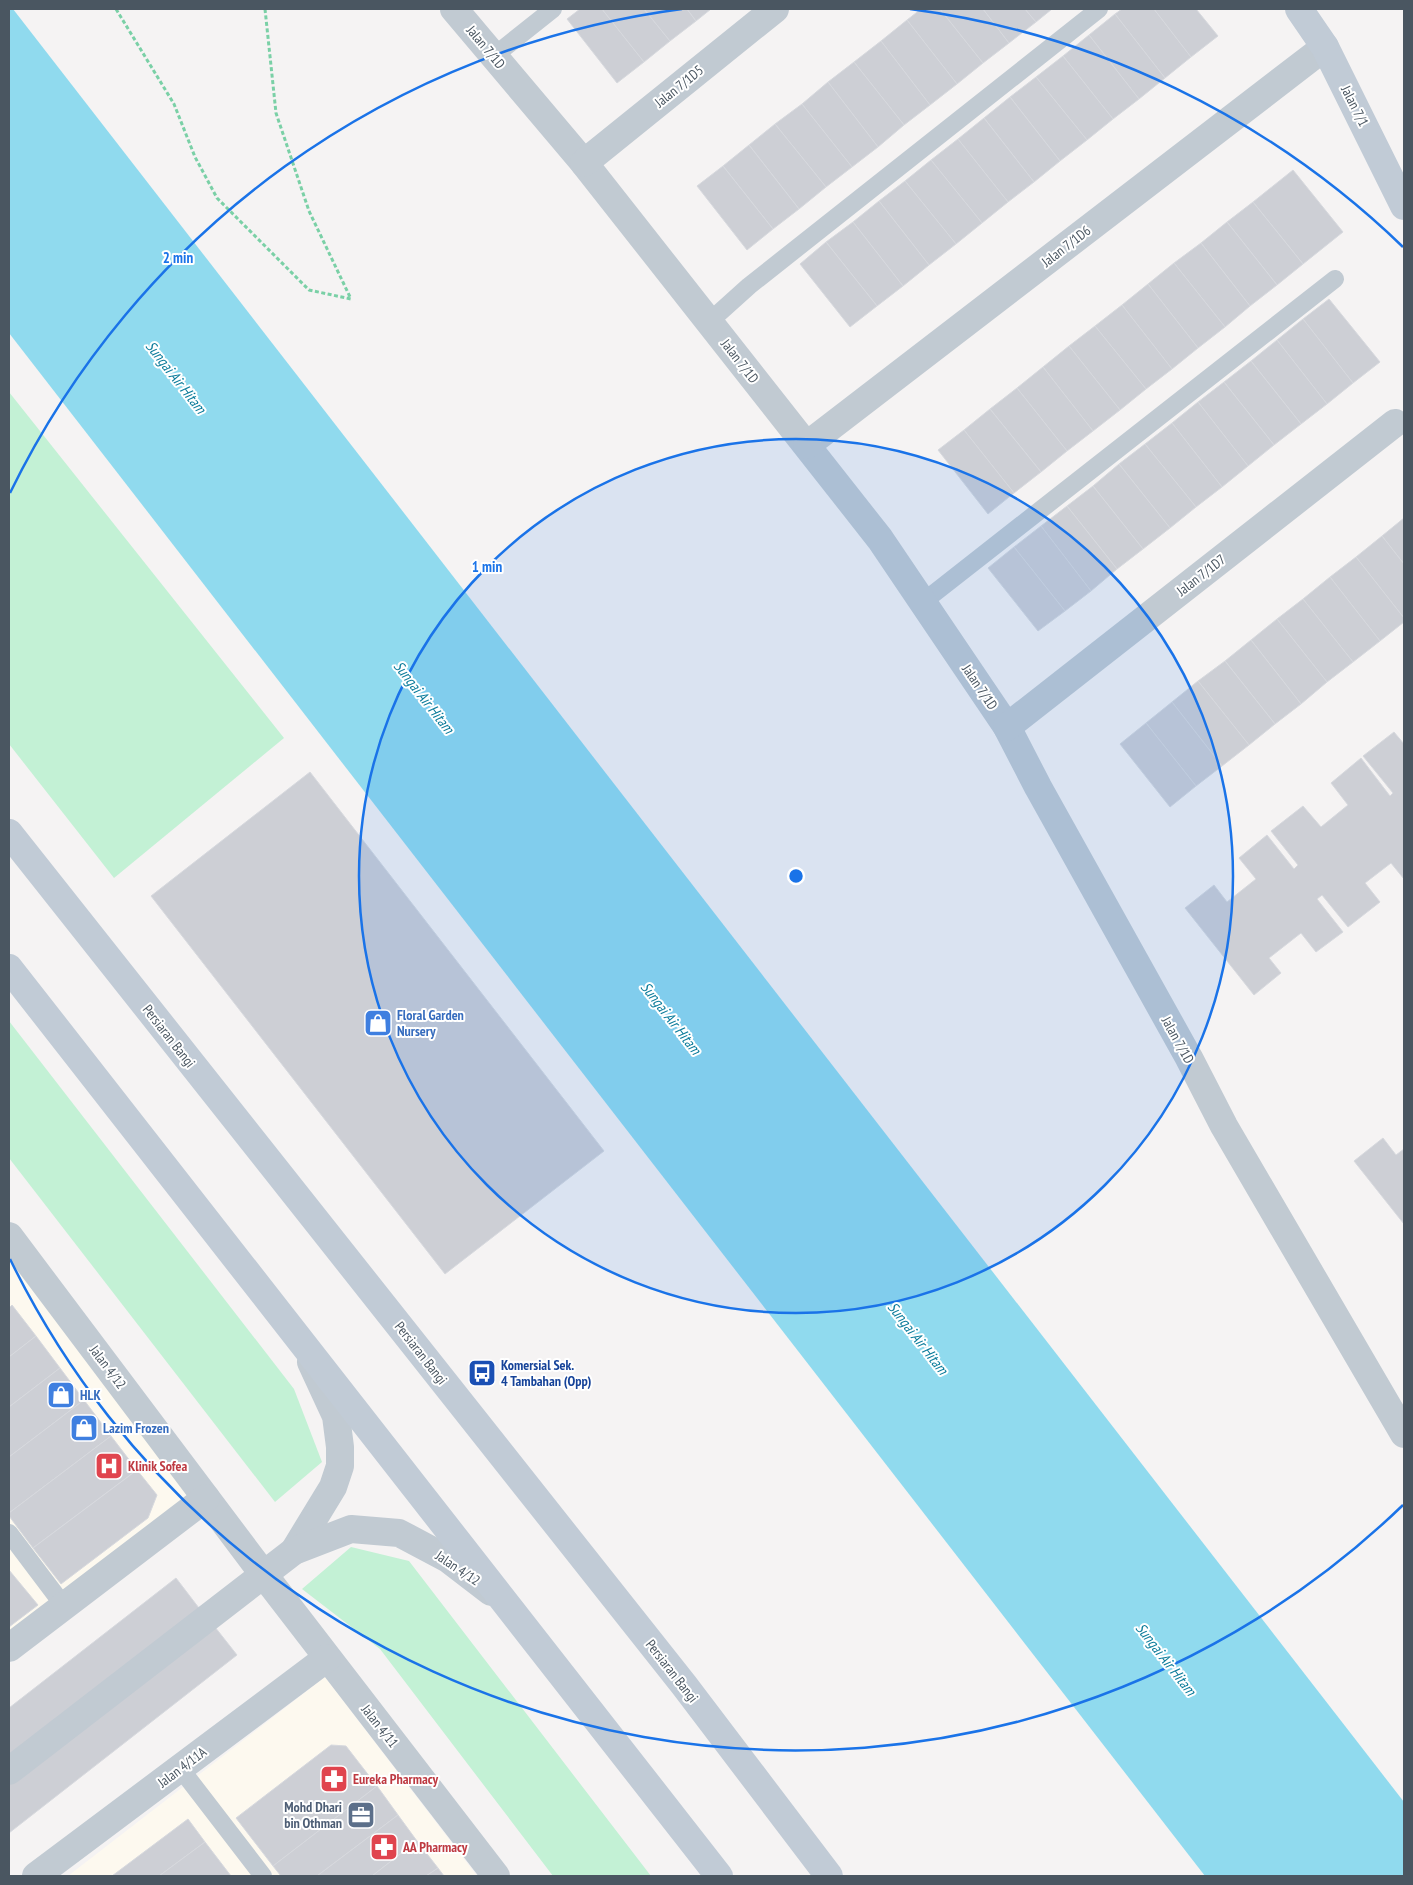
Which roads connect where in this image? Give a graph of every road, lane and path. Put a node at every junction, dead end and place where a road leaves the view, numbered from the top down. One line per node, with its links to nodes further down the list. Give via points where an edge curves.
1 (116, 9): 2 (path, via 174,104 195,157 217,198 309,290 351,299 309,211 276,113)
2 (265, 9)
3 (454, 9): 9 (street, Jalan 7/1D)
4 (553, 9): 9 (lane)
5 (775, 9): 10 (street, Jalan 7/1D5)
6 (1099, 9): 13 (lane, via 756,280)
7 (1299, 9): 8 (main road, Jalan 7/1)
8 (1325, 47): 11 (main road, Jalan 7/1); 15 (street, Jalan 7/1D6)
9 (494, 56): 10 (street, Jalan 7/1D)
10 (584, 163): 13 (street, Jalan 7/1D)
11 (1404, 206)
12 (1335, 279): 16 (lane)
13 (709, 322): 15 (street, Jalan 7/1D)
14 (1395, 423): 17 (street, Jalan 7/1D7)
15 (807, 445): 16 (street, Jalan 7/1D, via 880,539)
16 (922, 602): 17 (street, Jalan 7/1D)
17 (1007, 727): 22 (street, Jalan 7/1D, via 1224,1126)
18 (9, 833): 33 (main road, Persiaran Bangi, via 684,1685)
19 (9, 968): 21 (main road)
20 (9, 1236): 23 (street, Jalan 4/12)
21 (304, 1345): 25 (street, Jalan 4/12, via 336,1416 340,1466 333,1487); 27 (main road)
22 (1404, 1434)
23 (206, 1498): 26 (street, Jalan 4/12); 28 (street)
24 (9, 1534): 28 (lane)
25 (294, 1551): 26 (street, Jalan 4/12); 27 (street, Jalan 4/12, via 352,1529 399,1533 448,1560)
26 (264, 1575): 30 (street, Jalan 4/11); 32 (street, Jalan 4/12)
27 (504, 1602): 37 (main road)
28 (64, 1606): 29 (street)
29 (9, 1648)
30 (327, 1658): 31 (street, Jalan 4/11A); 36 (street, Jalan 4/11)
31 (180, 1768): 34 (street, Jalan 4/11A); 35 (lane)
32 (9, 1772)
33 (815, 1865): 38 (main road, Persiaran Bangi)
34 (36, 1876)
35 (264, 1876)
36 (496, 1876)
37 (719, 1876)
38 (829, 1876)

